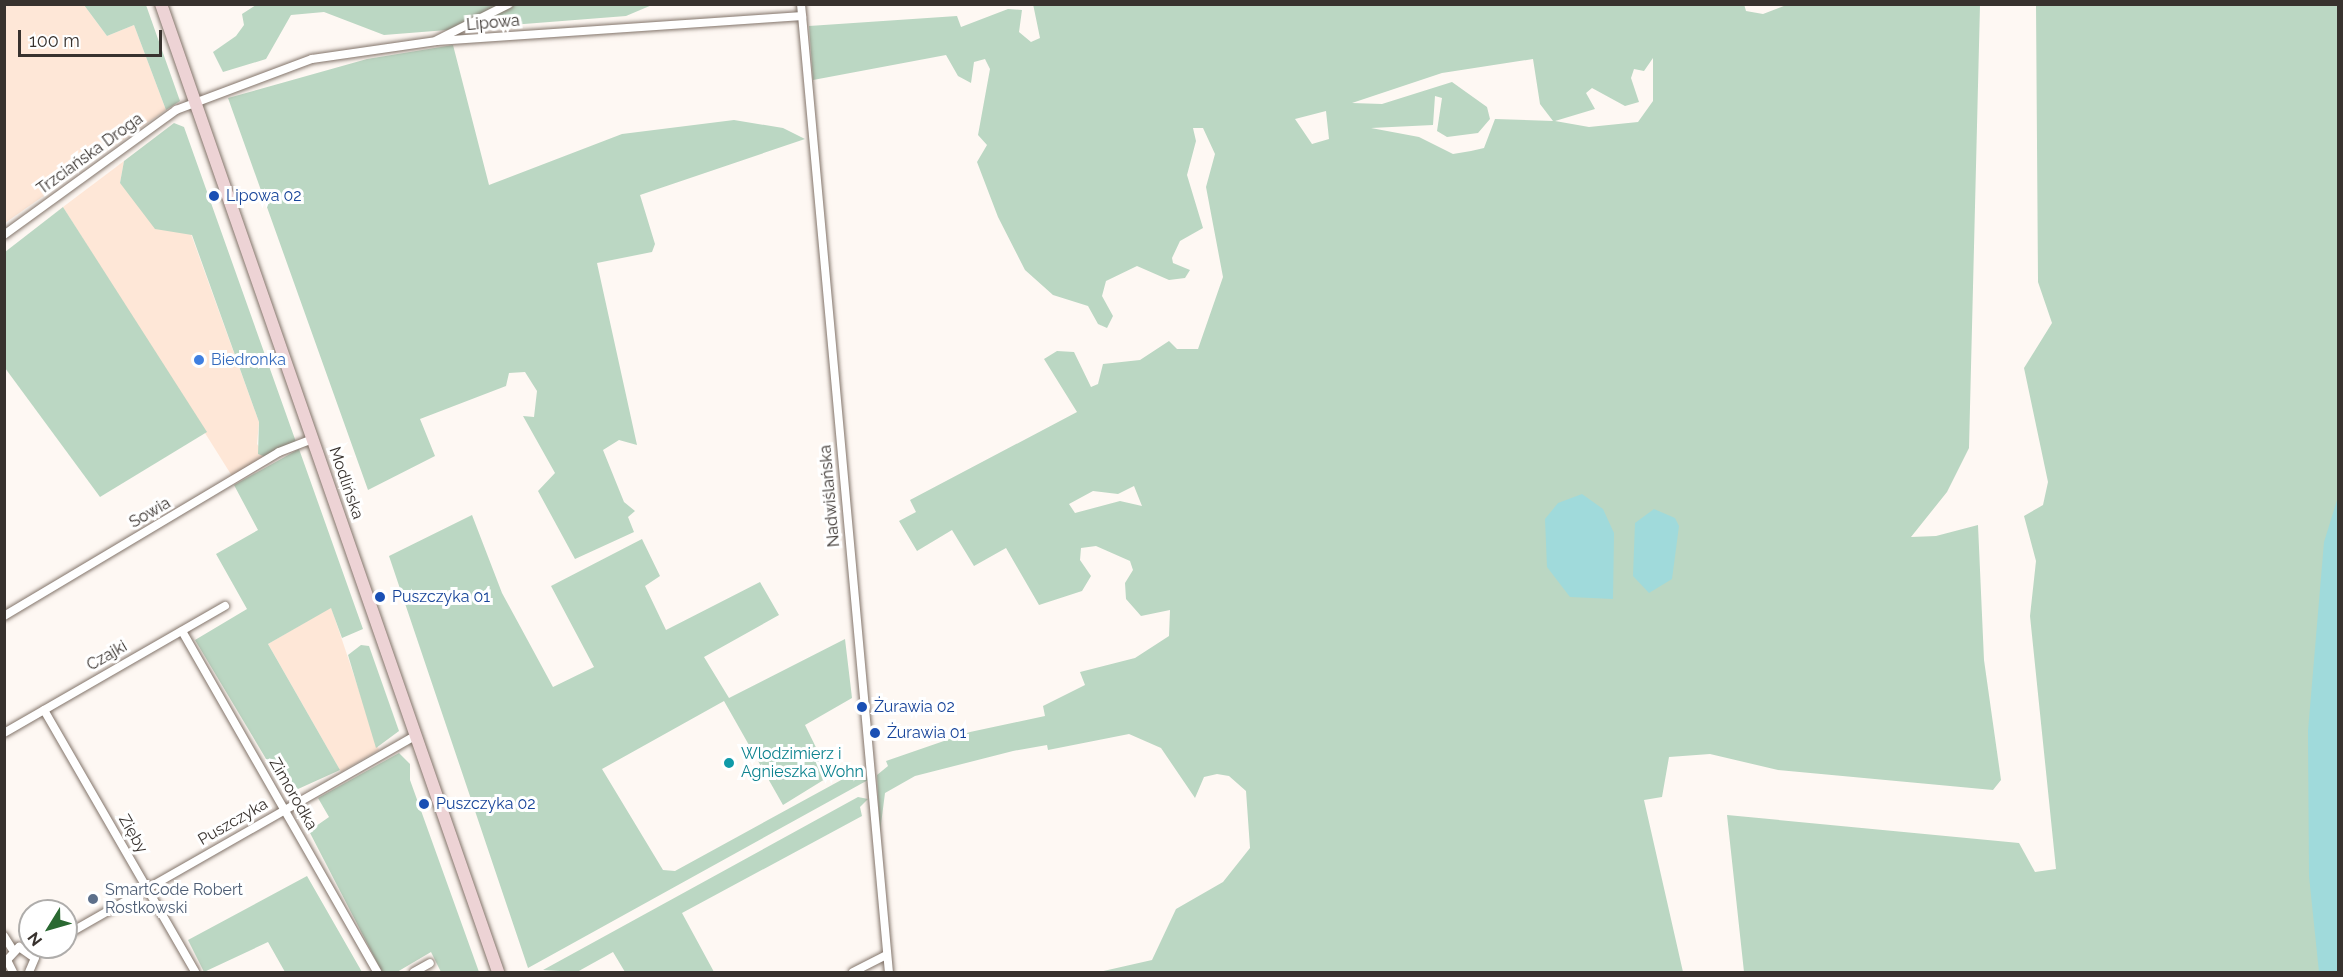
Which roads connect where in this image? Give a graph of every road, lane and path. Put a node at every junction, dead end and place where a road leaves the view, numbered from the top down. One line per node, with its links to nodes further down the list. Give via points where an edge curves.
1 (161, 4): 6 (main road, Modlińska)
2 (509, 4): 5 (street)
3 (801, 4): 4 (street, Nadwiślańska)
4 (802, 16): 5 (street, Lipowa); 21 (street, Nadwiślańska)
5 (437, 40): 6 (street, Lipowa, via 312,59)
6 (195, 101): 7 (street, Trzciańska Droga); 8 (main road, Modlińska)
7 (4, 235)
8 (313, 439): 10 (street, Sowia, via 279,453); 14 (main road, Modlińska)
9 (225, 606): 11 (street, Czajki)
10 (4, 616)
11 (182, 631): 12 (street, Czajki); 15 (street, Zimorodka)
12 (44, 710): 13 (street, Czajki); 16 (street, Zięby)
13 (4, 733)
14 (416, 735): 15 (street, Puszczyka); 27 (main road, Modlińska)
15 (284, 809): 16 (street, Puszczyka); 25 (street, Zimorodka)
16 (147, 889): 17 (street, Puszczyka); 24 (street, Zięby)
17 (78, 928)
18 (4, 936): 20 (street)
19 (18, 948): 20 (street)
20 (12, 950): 23 (street)
21 (887, 955): 28 (street); 29 (street, Nadwiślańska)
22 (430, 963): 26 (street)
23 (8, 970)
24 (195, 972)
25 (377, 972)
26 (414, 972)
27 (498, 972)
28 (853, 972)
29 (889, 972)

